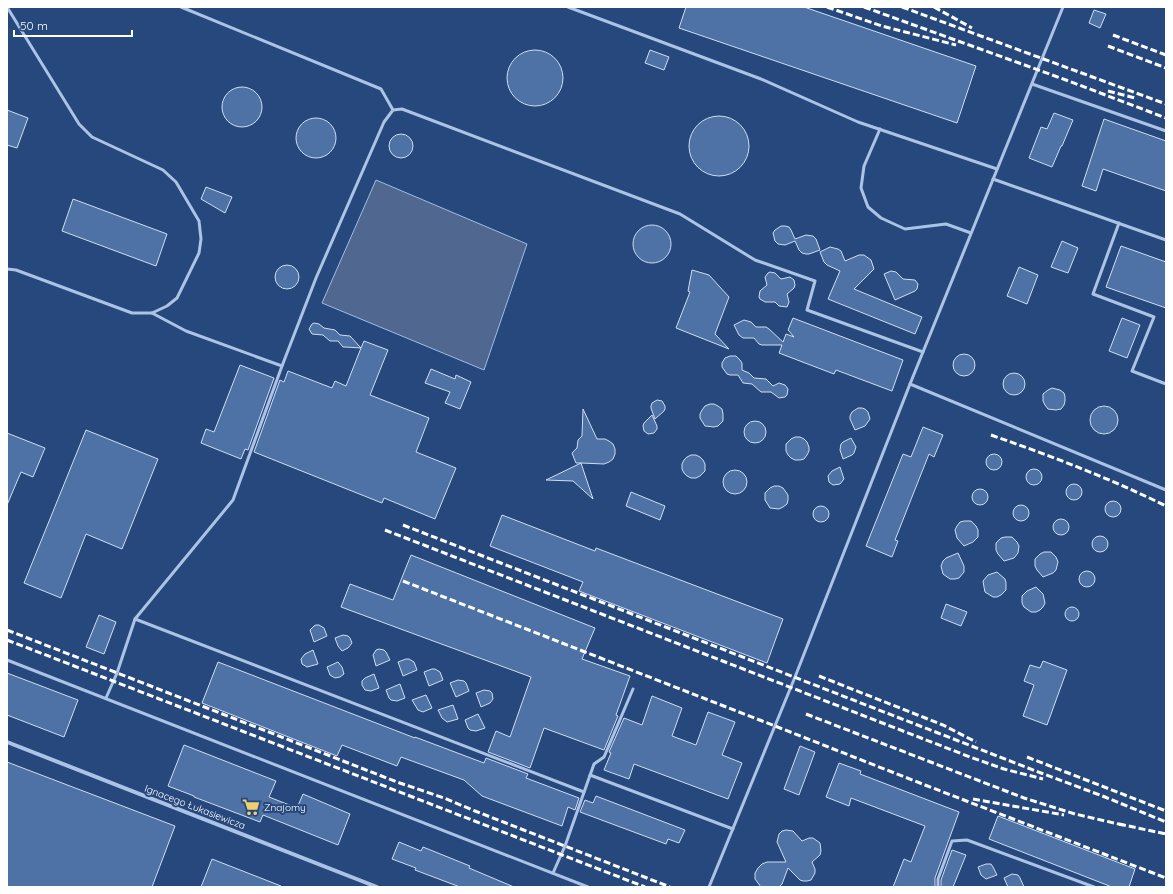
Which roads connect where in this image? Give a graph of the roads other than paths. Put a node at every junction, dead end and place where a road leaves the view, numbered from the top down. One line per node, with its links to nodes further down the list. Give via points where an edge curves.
1 (7, 7): 15 (lane, via 79,124 92,137 163,170 176,182 199,221 199,253 180,291 167,306)
2 (181, 7): 6 (lane, via 381,89)
3 (568, 7): 7 (lane, via 761,79 858,122)
4 (1063, 7): 5 (lane)
5 (1032, 84): 8 (lane); 9 (lane)
6 (393, 110): 16 (lane, via 402,109 680,214 755,260 815,281 807,310); 17 (lane, via 384,122 316,278)
7 (880, 129): 9 (lane); 12 (lane, via 864,166 861,188 868,207 881,218 905,229 946,224)
8 (1166, 131)
9 (997, 169): 10 (lane)
10 (993, 179): 11 (lane); 12 (lane)
11 (1119, 223): 13 (lane); 19 (lane, via 1093,294 1154,317 1132,371)
12 (971, 233): 16 (lane)
13 (1166, 240)
14 (7, 269): 15 (lane, via 16,270 132,313)
15 (152, 313): 17 (lane, via 186,331)
16 (923, 352): 18 (lane)
17 (282, 366): 21 (lane, via 233,500)
18 (910, 384): 20 (lane); 28 (lane)
19 (1166, 384)
20 (1166, 490)
21 (135, 619): 24 (lane); 27 (lane)
22 (7, 660): 24 (lane)
23 (633, 689): 26 (lane, via 604,757 594,764)
24 (106, 698): 29 (lane)
25 (7, 742): 30 (street, Ignacego Łukasiewicza)
26 (590, 775): 27 (lane); 28 (lane)
27 (584, 792): 29 (lane)
28 (733, 829): 32 (lane)
29 (553, 873): 31 (lane)
30 (377, 887)
31 (588, 887)
32 (709, 887)
33 (938, 887): 34 (lane, via 938,878 952,841 967,840)
34 (1094, 887)

